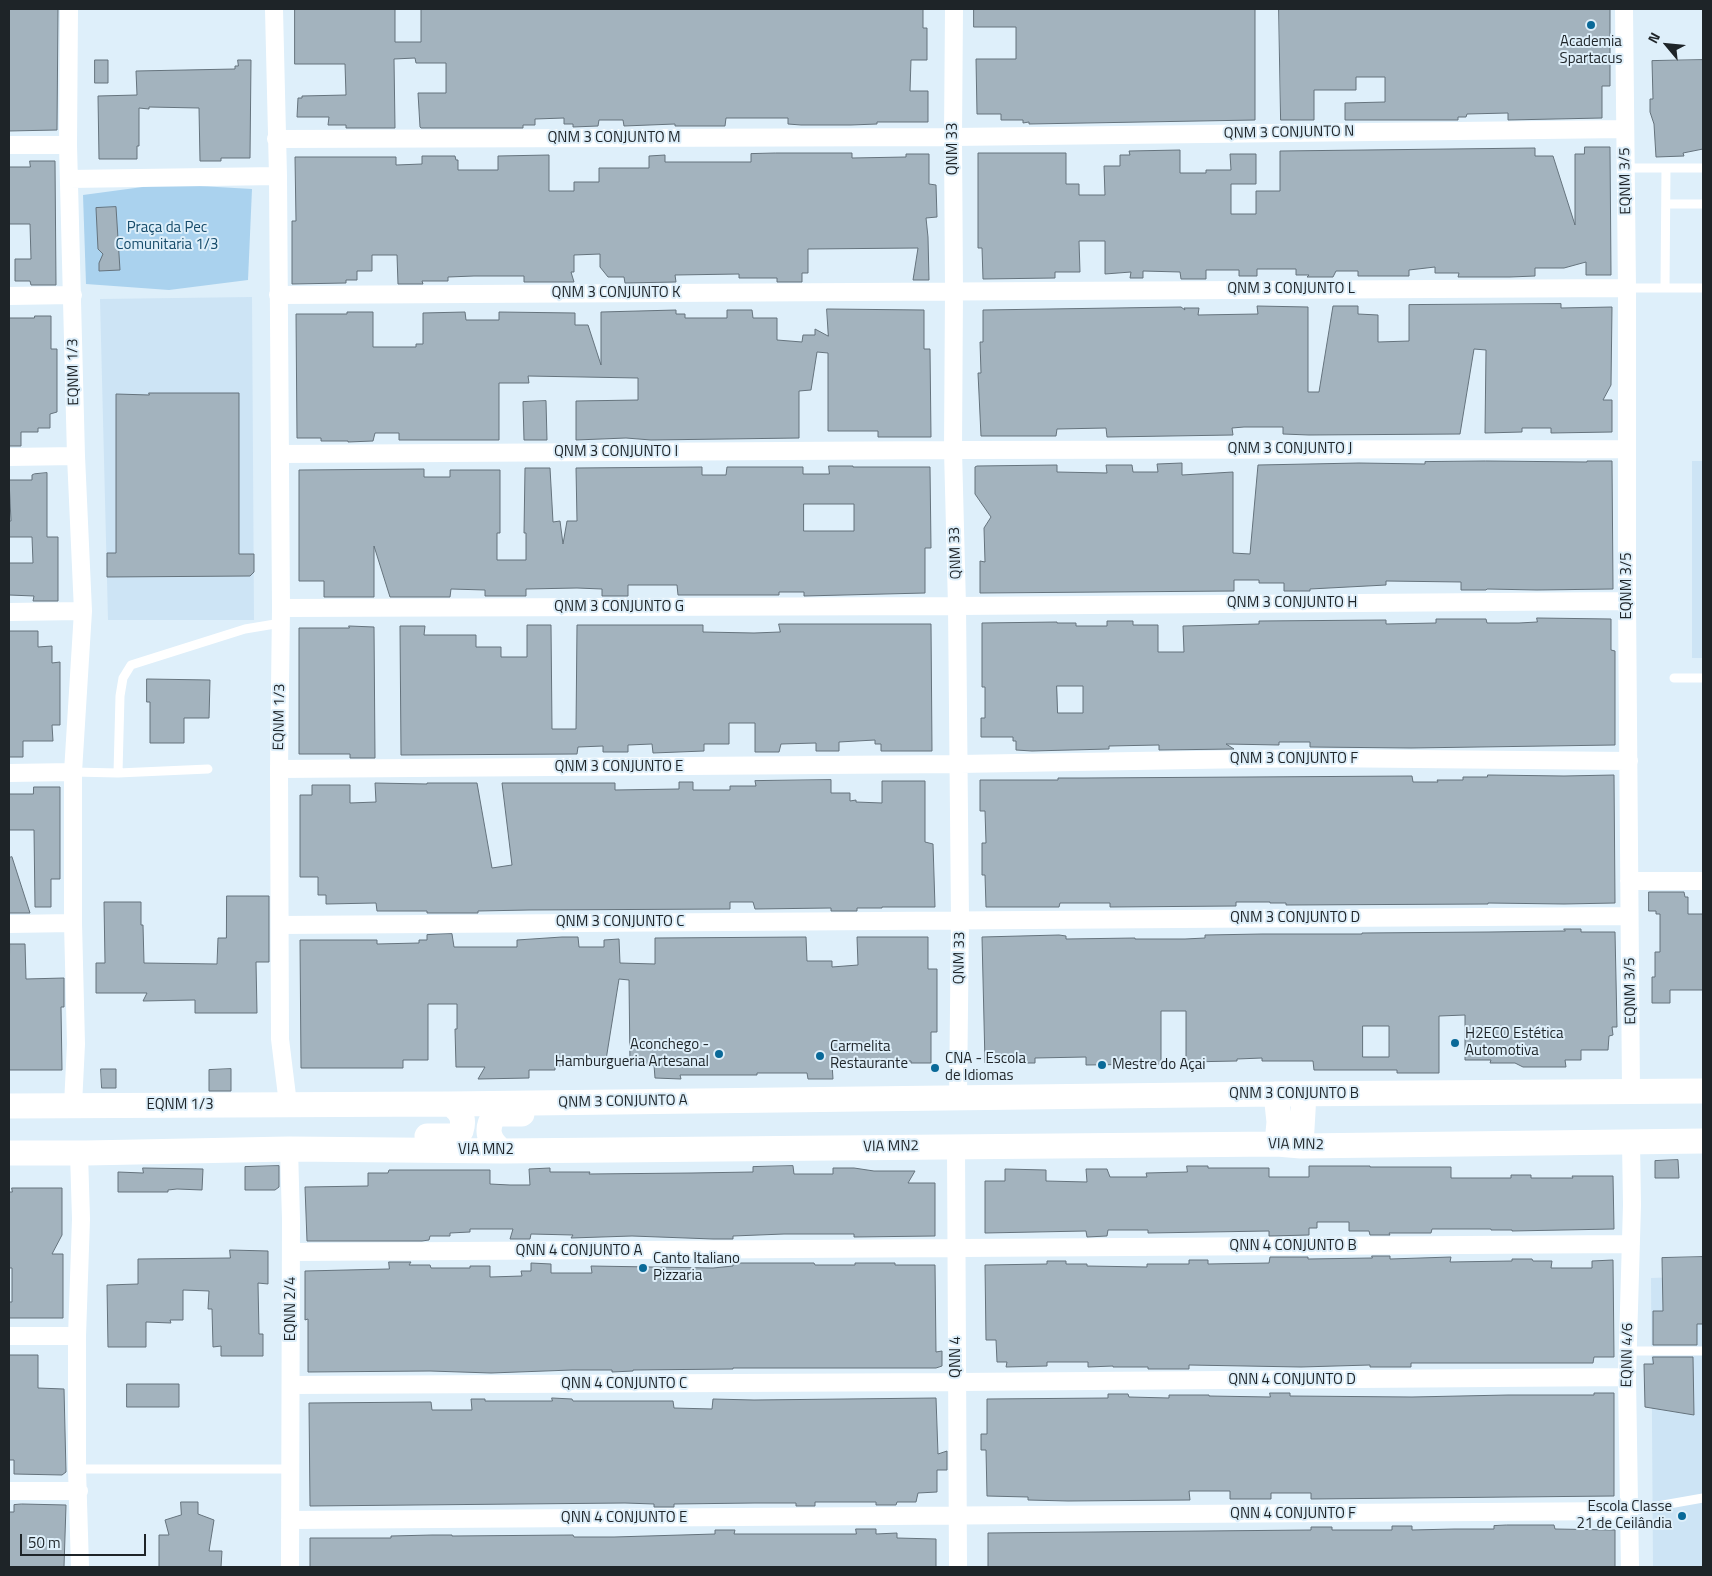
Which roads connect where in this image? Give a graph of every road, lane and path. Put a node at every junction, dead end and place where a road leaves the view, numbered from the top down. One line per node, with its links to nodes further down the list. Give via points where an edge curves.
1 (69, 9): 9 (street, EQNM 1/3)
2 (274, 9): 7 (street, EQNM 1/3)
3 (954, 9): 6 (street, QNM 33)
4 (1624, 9): 5 (street, EQNM 3/5)
5 (1626, 129): 6 (street, QNM 3 CONJUNTO N); 10 (street, EQNM 3/5)
6 (952, 137): 7 (street, QNM 3 CONJUNTO M); 20 (street, QNM 33)
7 (276, 139): 13 (street, EQNM 1/3)
8 (9, 145): 9 (street)
9 (68, 145): 14 (street, EQNM 1/3)
10 (1626, 168): 11 (lane); 17 (street, EQNM 3/5)
11 (1666, 168): 12 (lane); 15 (lane)
12 (1703, 168)
13 (278, 176): 14 (street); 22 (street, EQNM 1/3)
14 (69, 180): 21 (street, EQNM 1/3)
15 (1666, 204): 16 (lane); 18 (lane)
16 (1703, 204)
17 (1627, 288): 18 (lane); 20 (street, QNM 3 CONJUNTO L); 24 (street, EQNM 3/5)
18 (1665, 288): 19 (lane)
19 (1703, 288)
20 (954, 291): 22 (street, QNM 3 CONJUNTO K); 25 (street, QNM 33)
21 (72, 295): 23 (street); 27 (street, EQNM 1/3)
22 (278, 295): 26 (street, EQNM 1/3)
23 (9, 296)
24 (1627, 449): 25 (street, QNM 3 CONJUNTO J); 29 (street, EQNM 3/5)
25 (953, 450): 26 (street, QNM 3 CONJUNTO I); 30 (street, QNM 33)
26 (280, 454): 33 (street, EQNM 1/3)
27 (76, 456): 28 (street); 31 (street, EQNM 1/3)
28 (9, 457)
29 (1627, 601): 30 (street, QNM 3 CONJUNTO H); 36 (street, EQNM 3/5)
30 (957, 606): 33 (street, QNM 3 CONJUNTO G); 37 (street, QNM 33)
31 (83, 611): 32 (street); 40 (street, EQNM 1/3)
32 (9, 612)
33 (281, 615): 39 (street, EQNM 1/3); 42 (lane, via 131,664 123,678 120,696)
34 (1674, 678): 35 (lane)
35 (1703, 678)
36 (1630, 761): 37 (street, QNM 3 CONJUNTO F, via 1310,758); 43 (street, EQNM 3/5)
37 (959, 764): 39 (street, QNM 3 CONJUNTO E); 46 (street, QNM 33)
38 (208, 769): 42 (lane)
39 (279, 769): 49 (street, EQNM 1/3)
40 (74, 772): 41 (street); 42 (lane); 47 (street, EQNM 1/3)
41 (9, 773)
42 (118, 773)
43 (1629, 881): 44 (street); 45 (street, EQNM 3/5)
44 (1703, 881)
45 (1629, 916): 46 (street, QNM 3 CONJUNTO D); 50 (street, EQNM 3/5)
46 (960, 920): 49 (street, QNM 3 CONJUNTO C); 54 (street, QNM 33)
47 (73, 923): 48 (street); 58 (street, EQNM 1/3)
48 (9, 924)
49 (280, 925): 56 (street, EQNM 1/3, via 280,1039)
50 (1631, 1091): 51 (main road); 53 (main road, QNM 3 CONJUNTO B)
51 (1703, 1091)
52 (1276, 1094): 53 (main road, QNM 3 CONJUNTO B); 54 (main road, QNM 3 CONJUNTO B); 62 (main road)
53 (1304, 1094): 64 (main road)
54 (958, 1098): 55 (main road, QNM 3 CONJUNTO A)
55 (676, 1101): 57 (main road, QNM 3 CONJUNTO A); 66 (main road, via 624,1113 495,1114 489,1138)
56 (288, 1104): 57 (main road, QNM 3 CONJUNTO A); 58 (main road, EQNM 1/3)
57 (450, 1104): 65 (main road, via 462,1118 461,1131 454,1136 331,1138)
58 (74, 1105): 59 (main road)
59 (9, 1106)
60 (1703, 1141): 61 (main road, VIA MN2)
61 (1631, 1142): 64 (main road, VIA MN2); 69 (street, EQNN 4/6)
62 (1277, 1144): 63 (main road, VIA MN2); 64 (main road, VIA MN2)
63 (956, 1146): 66 (main road, VIA MN2); 70 (street, QNN 4)
64 (1301, 1146)
65 (280, 1149): 66 (main road, VIA MN2); 68 (main road, VIA MN2); 71 (street, EQNN 2/4)
66 (502, 1150)
67 (9, 1153): 68 (main road, VIA MN2)
68 (79, 1153): 73 (street, via 81,1219)
69 (1631, 1244): 70 (street, QNN 4 CONJUNTO B); 75 (street, EQNN 4/6)
70 (956, 1249): 71 (street, QNN 4 CONJUNTO A); 77 (street, QNN 4)
71 (292, 1252): 78 (street, EQNN 2/4)
72 (9, 1336): 73 (street)
73 (77, 1336): 79 (street)
74 (1703, 1350): 75 (lane)
75 (1628, 1351): 76 (street, EQNN 4/6)
76 (1627, 1377): 77 (street, QNN 4 CONJUNTO D); 84 (street, EQNN 4/6)
77 (957, 1382): 78 (street, QNN 4 CONJUNTO C); 85 (street, QNN 4)
78 (291, 1386): 80 (street, EQNN 2/4)
79 (77, 1469): 80 (lane); 82 (street)
80 (290, 1469): 86 (street, EQNN 2/4)
81 (9, 1491): 82 (street)
82 (79, 1491): 87 (street)
83 (1703, 1498): 84 (lane)
84 (1629, 1511): 85 (street, QNN 4 CONJUNTO F); 90 (street, EQNN 4/6)
85 (958, 1516): 86 (street, QNN 4 CONJUNTO E); 89 (street, QNN 4)
86 (290, 1520): 88 (street, EQNN 2/4)
87 (80, 1567)
88 (290, 1567)
89 (958, 1567)
90 (1630, 1567)

